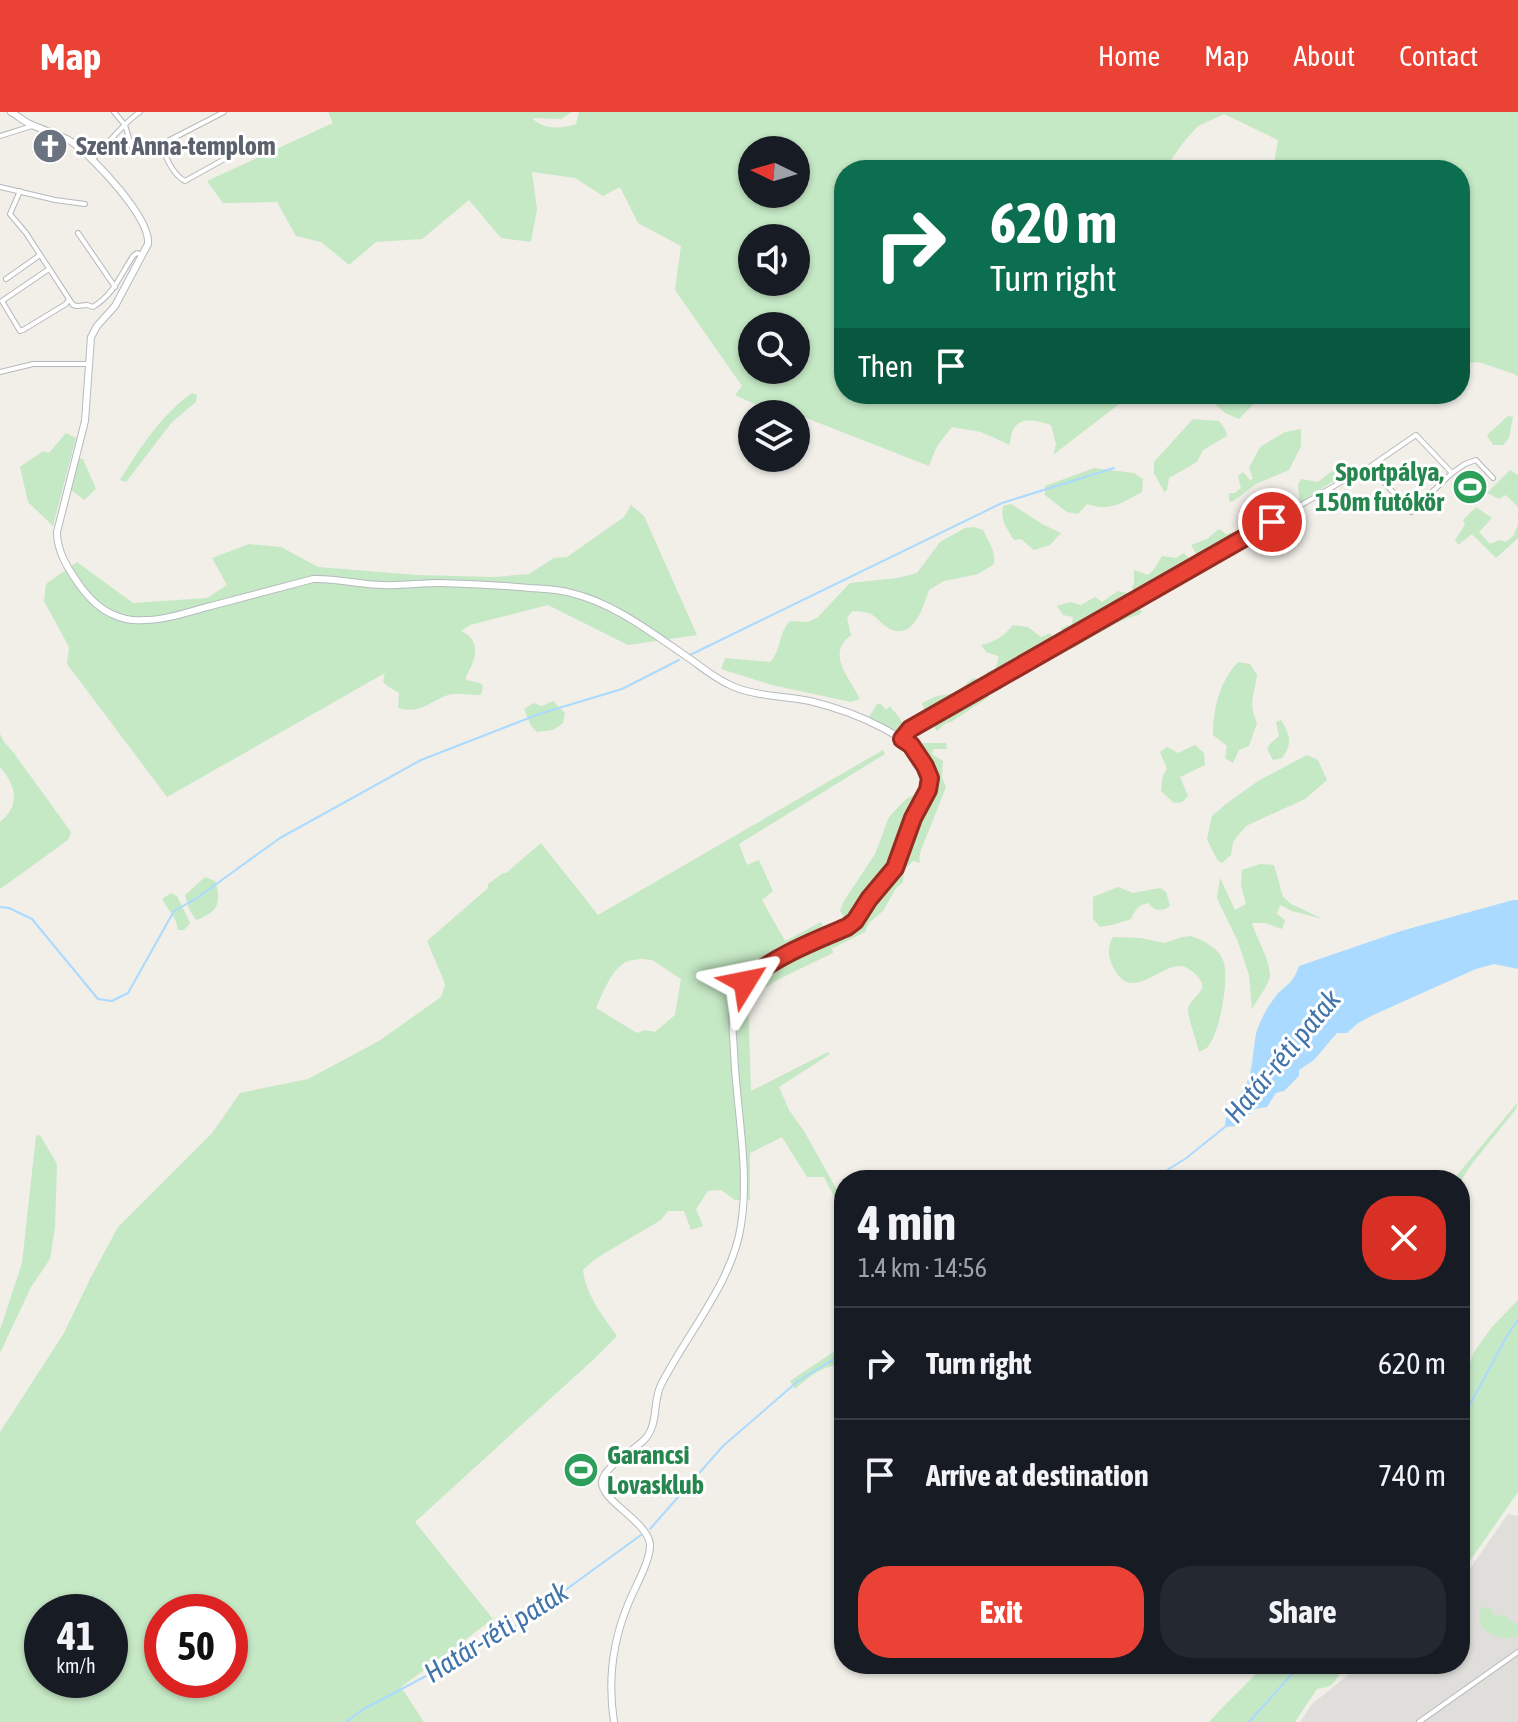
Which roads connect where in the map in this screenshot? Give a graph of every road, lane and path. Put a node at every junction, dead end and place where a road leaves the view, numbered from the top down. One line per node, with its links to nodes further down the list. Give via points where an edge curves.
1 (11, 112): 5 (main road)
2 (114, 112): 6 (street)
3 (140, 112): 6 (street)
4 (224, 112): 8 (street)
5 (33, 125): 7 (street); 10 (main road, via 64,138)
6 (125, 125): 8 (street, via 137,154); 10 (street)
7 (0, 136)
8 (160, 145): 9 (street, via 185,181)
9 (237, 152)
10 (92, 160): 16 (main road, via 140,219 148,236)
11 (0, 187): 12 (street)
12 (20, 191): 13 (street); 15 (street, via 10,214)
13 (85, 204)
14 (78, 233): 19 (street)
15 (40, 255): 17 (street); 18 (street)
16 (142, 255): 19 (street, via 133,256); 21 (main road, via 115,306 94,331)
17 (50, 269): 20 (street); 20 (street, via 2,301 20,331)
18 (6, 279)
19 (115, 287): 20 (street, via 93,307 75,306)
20 (69, 299)
21 (89, 364): 22 (street, via 33,364); 26 (main road, via 85,421 57,541 84,592 115,616 167,617 324,578 570,592 637,622 735,688 833,707)
22 (0, 372)
23 (1368, 468): 24 (street, via 1418,435); 24 (street, via 1411,512); 26 (street, via 939,712)
24 (1452, 473): 25 (street, via 1476,460)
25 (1493, 478)
26 (902, 739): 28 (main road, via 918,754 929,784 895,868 855,921 765,966 745,982 734,1005 742,1139 739,1238 660,1387 651,1431 602,1480 605,1492 640,1527 650,1546 613,1655)
27 (1518, 1652): 29 (street)
28 (614, 1722)
29 (1419, 1722)

